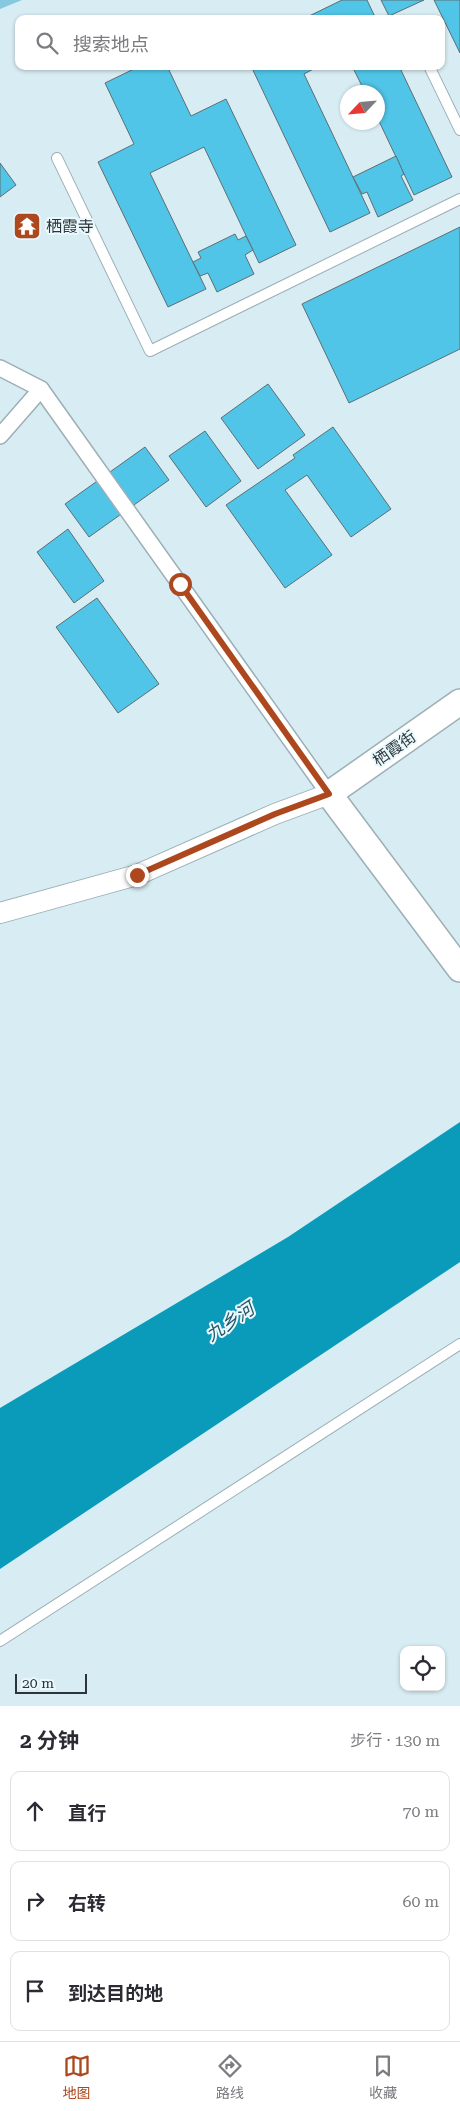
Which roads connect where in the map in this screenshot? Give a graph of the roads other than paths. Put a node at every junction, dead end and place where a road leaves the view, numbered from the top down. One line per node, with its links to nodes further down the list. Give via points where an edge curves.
1 (431, 70): 2 (lane)
2 (460, 130)
3 (56, 158): 4 (lane, via 150,351)
4 (460, 199)
5 (0, 368): 6 (street)
6 (41, 389): 7 (street); 9 (street)
7 (0, 436)
8 (460, 702): 9 (street, 栖霞街)
9 (329, 794): 10 (street, via 275,814 137,875); 11 (street)
10 (0, 913)
11 (460, 969)
12 (460, 1344): 13 (lane)
13 (0, 1641)

